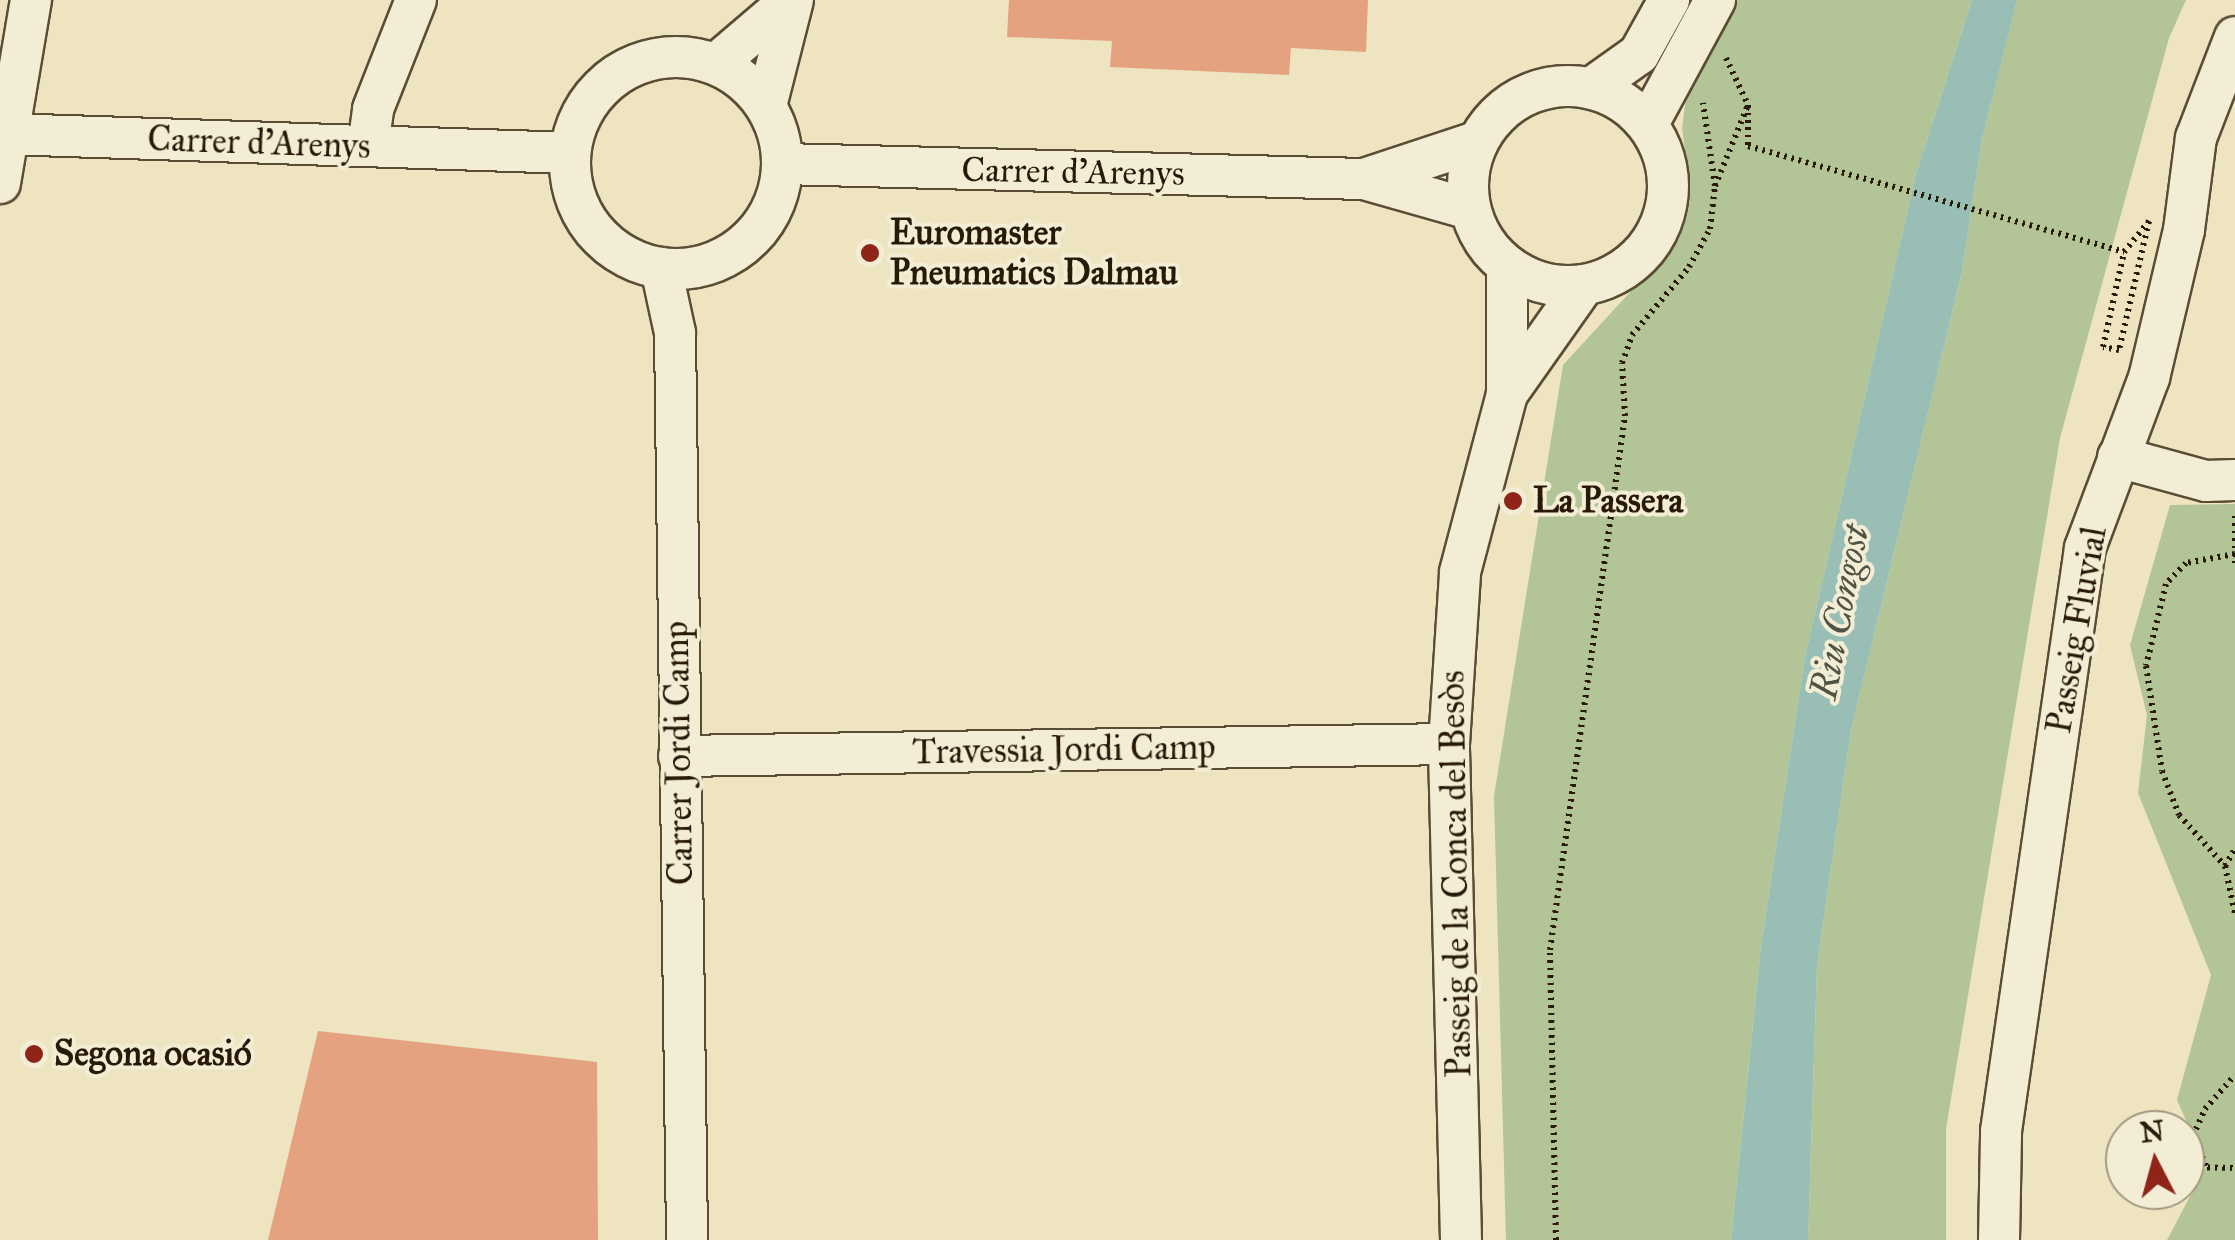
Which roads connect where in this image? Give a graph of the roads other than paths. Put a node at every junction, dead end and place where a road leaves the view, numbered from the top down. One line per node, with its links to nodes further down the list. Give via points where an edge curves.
1 (31, 0): 11 (street)
2 (416, 0): 13 (street, via 372,109)
3 (792, 0): 7 (street); 9 (street)
4 (1668, 0): 8 (street, via 1639,54)
5 (1716, 0): 10 (street)
6 (2235, 37): 23 (street, Passeig Fluvial, via 2196,138 2184,230 2149,378)
7 (716, 64): 9 (street); 14 (street, via 684,57 620,72 578,122)
8 (1592, 88): 10 (street, via 1623,101); 12 (street, via 1558,86 1524,95 1497,114)
9 (766, 106): 15 (street)
10 (1648, 124): 21 (street, via 1664,155 1669,190 1658,232 1637,260)
11 (8, 134): 13 (street, Carrer d'Arenys); 17 (street)
12 (1476, 142): 16 (street, Carrer d'Arenys); 18 (street, via 1467,175)
13 (368, 146): 14 (street, Carrer d'Arenys)
14 (570, 153): 20 (street, via 572,186 594,228 630,259)
15 (783, 164): 16 (street, Carrer d'Arenys); 20 (street, via 776,200 758,231 731,254 697,267)
16 (1364, 179): 18 (street, Carrer d'Arenys)
17 (0, 183)
18 (1469, 209): 19 (street, via 1482,241)
19 (1506, 266): 21 (street, via 1538,282); 22 (street, Passeig de la Conca del Besòs)
20 (661, 268): 26 (street, Carrer Jordi Camp, via 675,333)
21 (1584, 286): 22 (street, Passeig de la Conca del Besòs)
22 (1507, 394): 25 (street, Passeig de la Conca del Besòs, via 1460,572)
23 (2118, 457): 24 (street, via 2206,481); 29 (street, Passeig Fluvial, via 2085,548 2000,1131)
24 (2235, 480)
25 (1449, 744): 26 (street, Travessia Jordi Camp); 28 (street, Passeig de la Conca del Besòs)
26 (679, 756): 27 (street, Carrer Jordi Camp)
27 (687, 1240)
28 (1461, 1240)
29 (2000, 1240)

